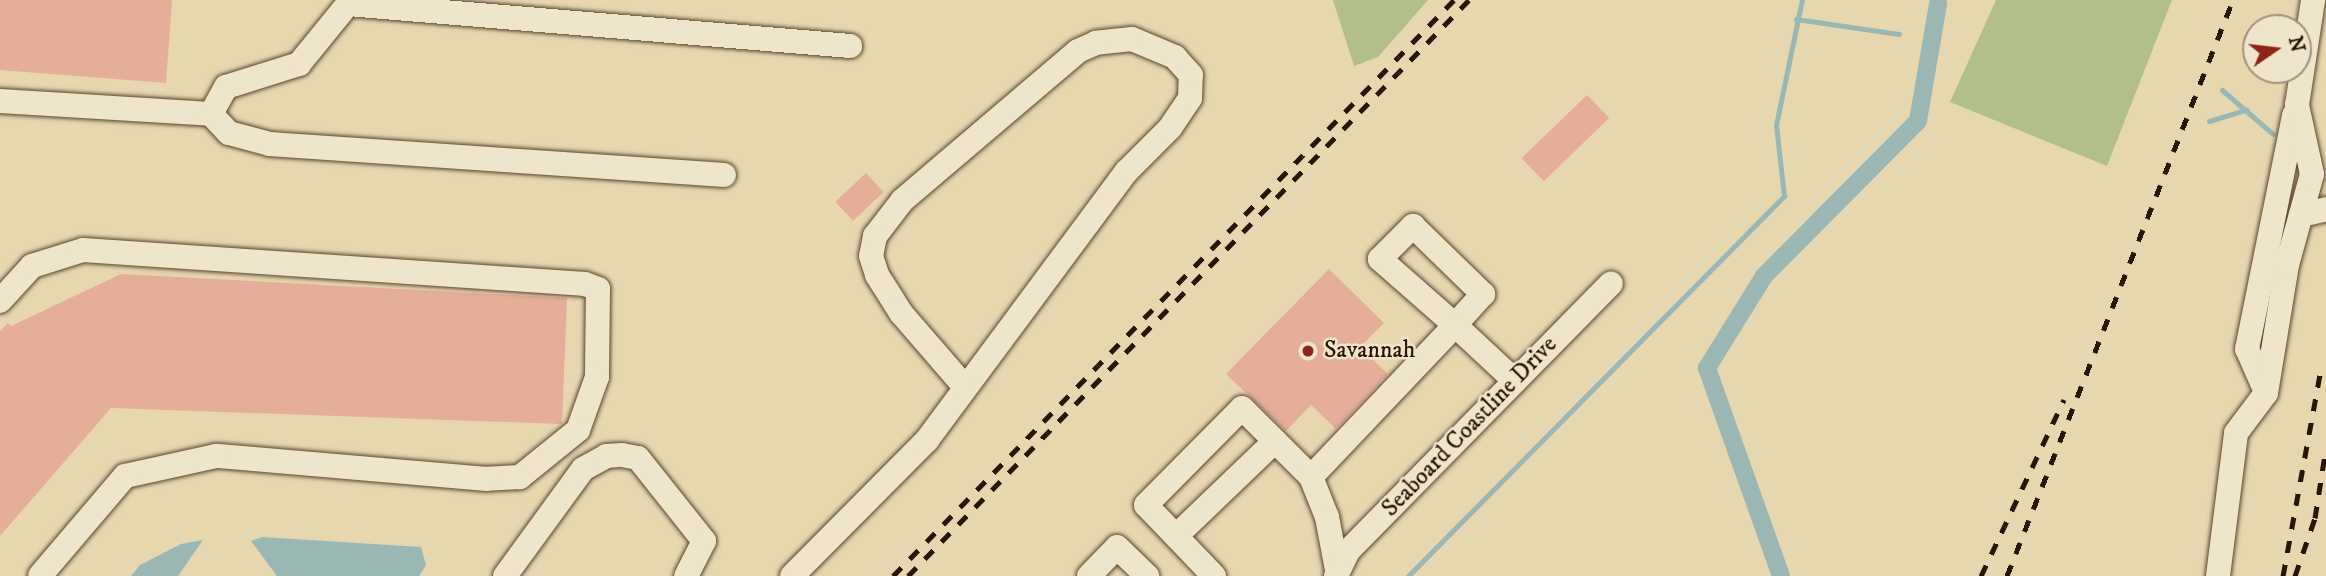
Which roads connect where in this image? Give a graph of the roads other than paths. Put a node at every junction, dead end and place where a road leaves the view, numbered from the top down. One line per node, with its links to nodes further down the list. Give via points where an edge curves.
1 (2313, 0): 4 (street)
2 (850, 46): 5 (street, via 348,4 299,64 226,87)
3 (0, 101): 5 (street)
4 (2297, 104): 8 (street, via 2312,174); 13 (street, via 2247,349)
5 (211, 114): 6 (street, via 229,133 270,144)
6 (724, 175)
7 (2326, 209): 8 (street)
8 (2301, 215): 13 (street, via 2287,265)
9 (1611, 283): 11 (street, Seaboard Coastline Drive)
10 (0, 300): 18 (street, via 32,267 83,250 584,284 598,289 597,377 578,430 520,477 486,480 216,456 125,476)
11 (1515, 381): 15 (street, via 1455,326); 17 (street, Seaboard Coastline Drive, via 1348,551)
12 (964, 386): 12 (street, via 1127,171 1170,128 1190,98 1191,75 1175,57 1132,39 1096,43 1078,51 902,201 875,236 872,256 877,275 901,313); 21 (street, via 927,440)
13 (2266, 393): 25 (street, via 2236,433)
14 (1275, 442): 15 (street); 16 (street); 16 (street, via 1242,408 1146,505)
15 (1311, 477): 17 (street, via 1327,517)
16 (1176, 537): 24 (street)
17 (1336, 573)
18 (40, 576)
19 (505, 576): 20 (street, via 583,469 606,456 622,455 638,457 704,541)
20 (686, 576)
21 (792, 576)
22 (1089, 576): 23 (street, via 1117,547)
23 (1147, 576)
24 (1214, 576)
25 (2218, 576)

